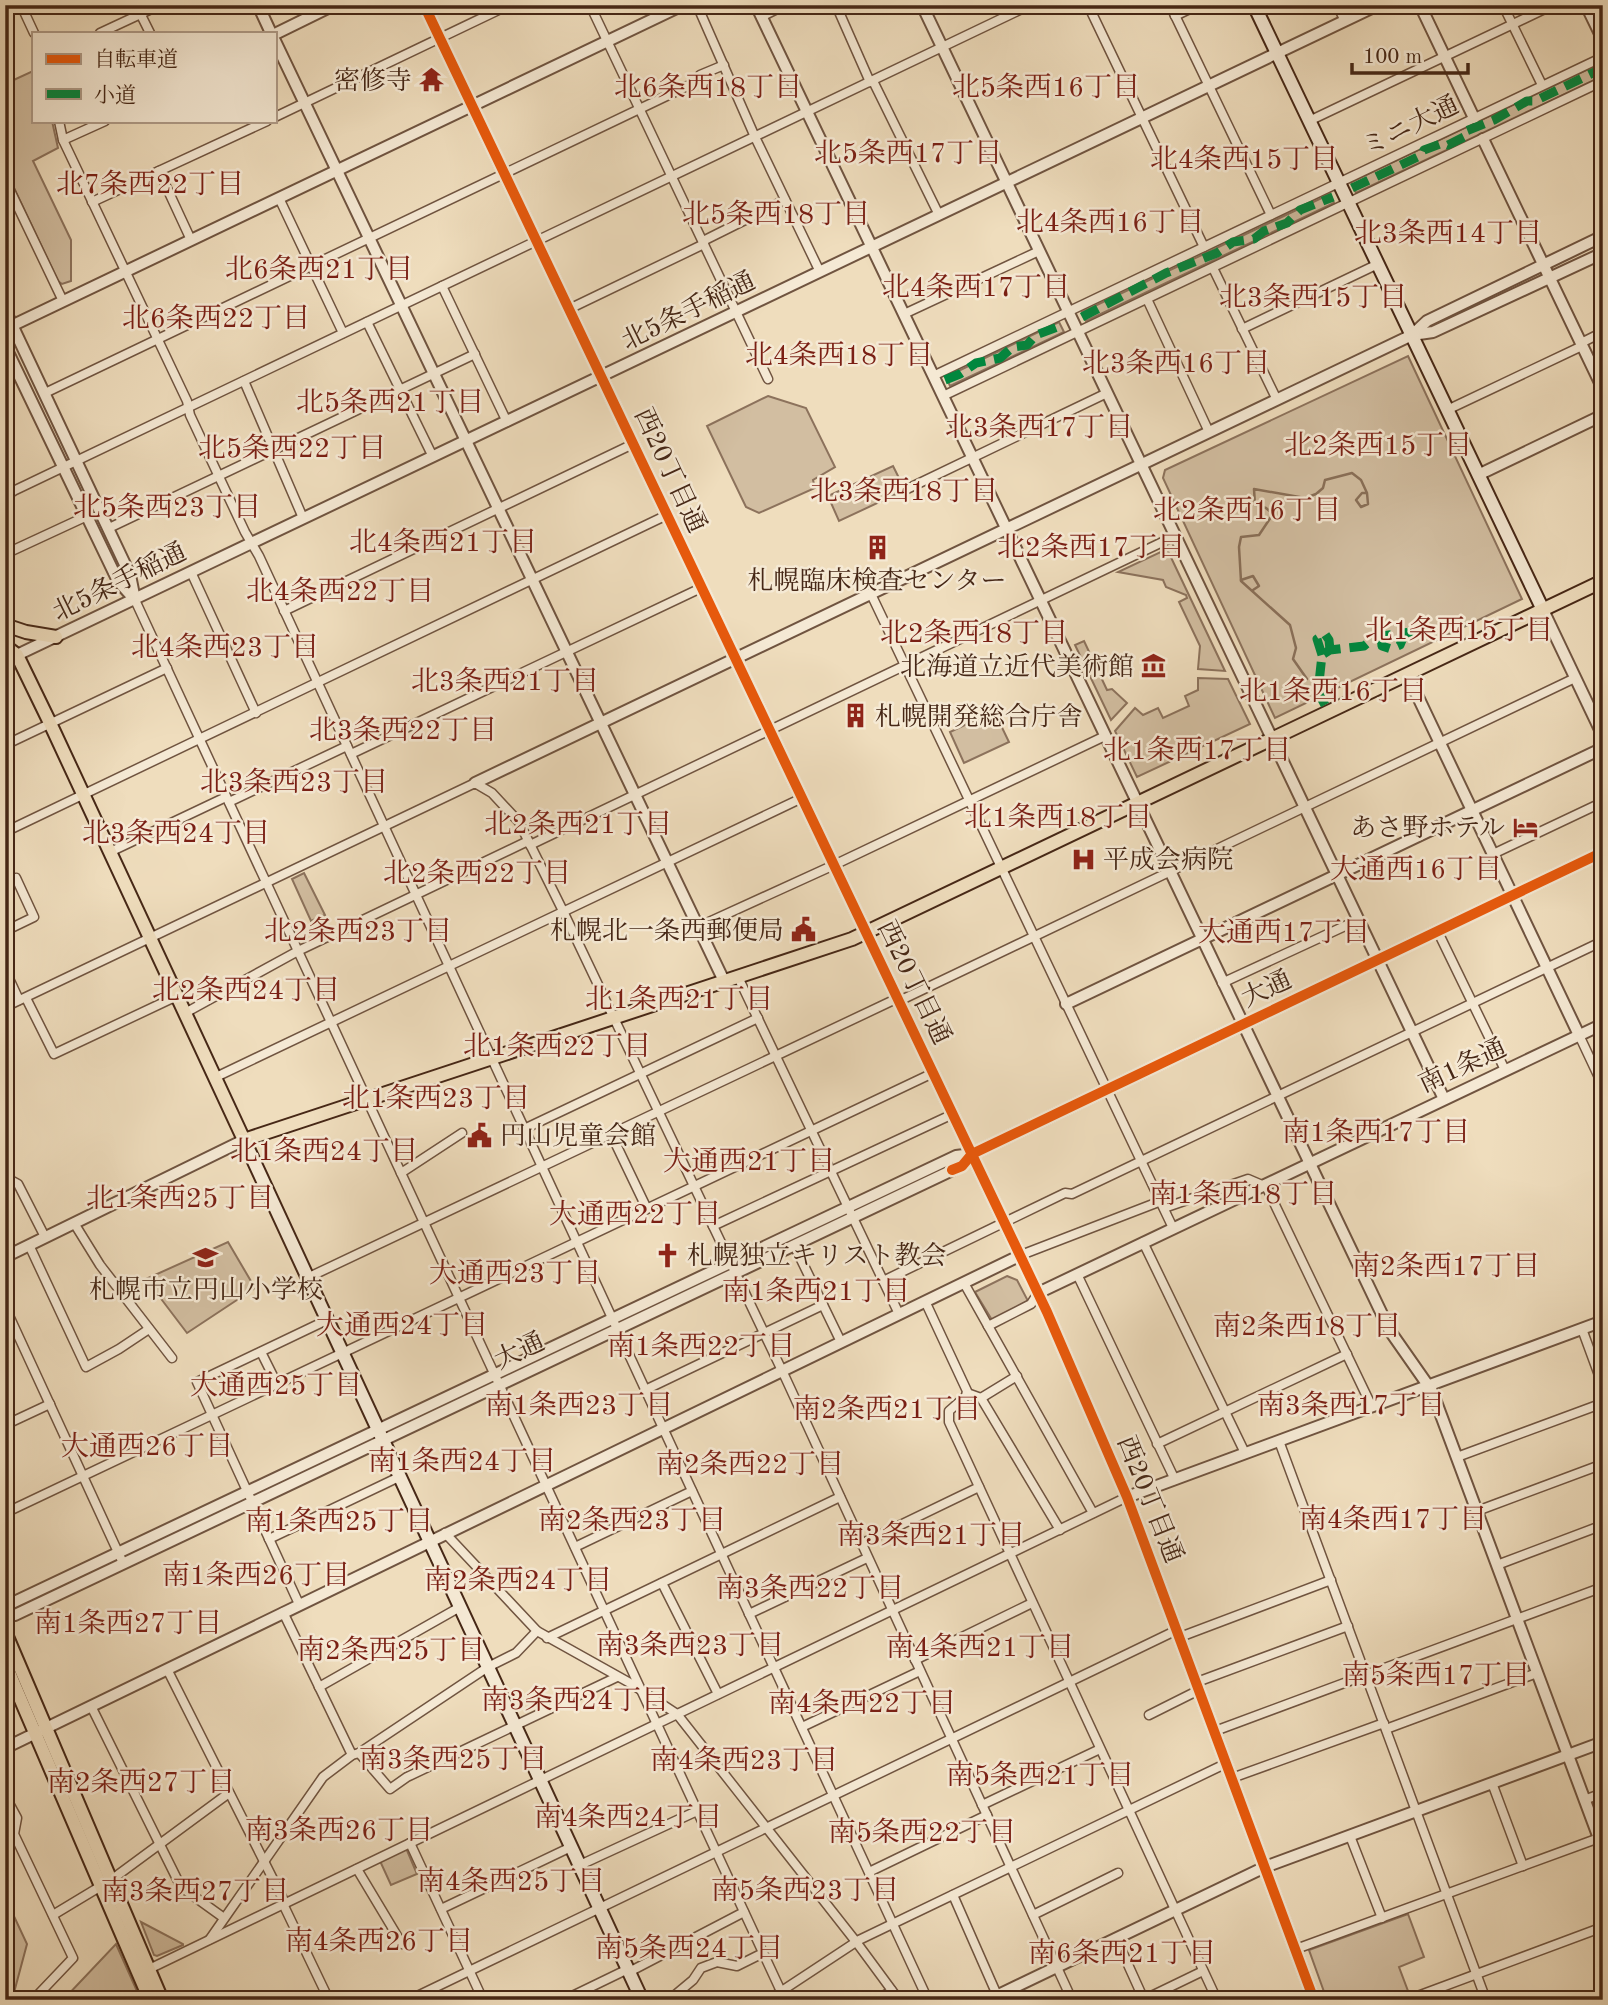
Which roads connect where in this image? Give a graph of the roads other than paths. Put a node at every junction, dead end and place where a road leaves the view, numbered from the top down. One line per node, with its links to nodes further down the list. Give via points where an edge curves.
1 (21, 5): 31 (street)
2 (136, 5): 26 (street)
3 (160, 5): 26 (street)
4 (258, 5): 34 (street)
5 (334, 5): 35 (street)
6 (424, 5): 36 (street, 西20丁目通)
7 (509, 5): 36 (street)
8 (590, 5): 38 (street)
9 (683, 5): 38 (street)
10 (698, 5): 44 (street)
11 (756, 5): 28 (street)
12 (785, 5): 28 (street)
13 (836, 5): 45 (street)
14 (922, 5): 40 (street)
15 (1030, 5): 40 (street)
16 (1088, 5): 54 (street)
17 (1170, 5): 27 (street)
18 (1198, 5): 27 (street)
19 (1254, 5): 41 (main road)
20 (1337, 5): 29 (street)
21 (1378, 5): 29 (street, 北5条手稲通)
22 (1420, 5): 42 (street)
23 (1503, 5): 30 (street)
24 (1553, 5): 30 (street)
25 (1586, 5): 37 (street)
26 (141, 14): 32 (street); 33 (street)
27 (1175, 16): 48 (street)
28 (761, 17): 52 (street)
29 (1345, 21): 41 (street, 北5条手稲通)
30 (1512, 25): 42 (street); 47 (street)
31 (34, 32)
32 (102, 32)
33 (150, 32)
34 (272, 32)
35 (275, 32)
36 (440, 38): 49 (street); 50 (street, 西20丁目通)
37 (1603, 40)
38 (607, 41): 50 (street); 51 (street)
39 (276, 43): 49 (street)
40 (942, 47): 45 (street); 68 (street)
41 (1277, 54): 48 (street, 北5条手稲通); 56 (main road)
42 (1445, 57): 55 (street); 56 (street)
43 (1603, 57): 47 (street, ミニ大通)
44 (724, 65): 51 (street); 60 (street)
45 (872, 81): 52 (street); 74 (street)
46 (1603, 81): 61 (street, ミニ大通)
47 (1542, 85): 55 (street, ミニ大通)
48 (1208, 86): 54 (street, 北5条手稲通); 75 (street)
49 (304, 103): 53 (street); 63 (street)
50 (472, 106): 63 (street); 65 (street, 西20丁目通)
51 (639, 109): 65 (street); 66 (street)
52 (807, 113): 60 (street); 82 (street)
53 (276, 117)
54 (1142, 118): 68 (street, 北5条手稲通); 81 (street)
55 (1474, 118): 69 (street, ミニ大通)
56 (1309, 121): 69 (main road)
57 (59, 122): 62 (street)
58 (103, 122): 62 (street)
59 (265, 122): 64 (street)
60 (755, 137): 66 (street); 71 (street)
61 (1483, 139): 73 (street, ミニ大通); 86 (street)
62 (63, 141): 72 (street)
63 (337, 170): 70 (street); 77 (street)
64 (159, 171): 72 (street); 78 (street)
65 (504, 174): 77 (street); 79 (street, 西20丁目通)
66 (671, 177): 79 (street); 80 (street)
67 (5, 180): 94 (street)
68 (1007, 183): 74 (street, 北5条手稲通); 83 (street)
69 (1338, 183): 73 (main road); 75 (street, ミニ大通)
70 (279, 198): 78 (street); 87 (street)
71 (785, 200): 80 (street); 90 (street)
72 (92, 202): 89 (street)
73 (1348, 203): 85 (main road); 88 (street, ミニ大通)
74 (939, 215): 82 (street, 北5条手稲通)
75 (1271, 215): 81 (street, ミニ大通)
76 (1603, 236): 86 (street)
77 (369, 238): 87 (street); 95 (street)
78 (191, 240): 89 (street)
79 (537, 241): 92 (street); 96 (street, 西20丁目通)
80 (703, 243): 96 (street); 98 (street)
81 (1203, 247): 99 (street, ミニ大通)
82 (872, 248): 90 (street, 北5条手稲通); 100 (street)
83 (1039, 251): 99 (street); 100 (street)
84 (1603, 253): 91 (street)
85 (1377, 264): 103 (street); 107 (main road)
86 (1544, 265): 91 (street); 107 (street, via 1427,321)
87 (311, 266): 106 (street); 108 (street)
88 (1213, 268): 93 (street, ミニ大通); 103 (street)
89 (125, 271): 94 (street); 108 (street)
90 (820, 272): 98 (street, 北5条手稲通)
91 (1550, 278): 107 (street, via 1433,332); 109 (street)
92 (442, 286): 95 (street); 111 (street)
93 (1146, 299): 104 (street, ミニ大通); 127 (street)
94 (64, 301): 102 (street)
95 (401, 306): 101 (street); 112 (street)
96 (569, 309): 114 (street, 西20丁目通)
97 (5, 310): 102 (street)
98 (737, 312): 114 (street, 北5条手稲通); 115 (street)
99 (1069, 312): 104 (street); 113 (street, ミニ大通)
100 (904, 314): 113 (street)
101 (367, 322): 106 (street); 118 (street)
102 (9, 327): 119 (street)
103 (1242, 329): 122 (street)
104 (1078, 332): 120 (street); 121 (street, ミニ大通)
105 (1603, 332): 109 (street)
106 (344, 333): 116 (street)
107 (1412, 335): 122 (street); 124 (main road)
108 (157, 339): 119 (street); 123 (street)
109 (1582, 344): 117 (street); 124 (street)
110 (5, 346): 135 (street)
111 (475, 354): 112 (street); 126 (street)
112 (434, 374): 118 (street); 128 (street)
113 (933, 376): 121 (street)
114 (601, 377): 126 (street, 北5条手稲通); 129 (street, 西20丁目通)
115 (768, 379)
116 (244, 381): 123 (street); 130 (street)
117 (1603, 388)
118 (400, 389): 130 (street); 131 (street)
119 (45, 393): 133 (street)
120 (1107, 393): 132 (street); 134 (street)
121 (943, 396): 132 (street)
122 (1277, 400): 127 (street)
123 (188, 408): 133 (street); 137 (street)
124 (1447, 410): 136 (main road)
125 (1603, 415): 136 (street)
126 (507, 422): 128 (street, 北5条手稲通)
127 (1209, 432): 134 (street)
128 (465, 441): 131 (street, 北5条手稲通); 141 (street)
129 (633, 444): 141 (street); 143 (street, 西20丁目通)
130 (273, 449): 137 (street); 144 (street)
131 (433, 457): 144 (street, 北5条手稲通)
132 (972, 458): 139 (street); 146 (street)
133 (77, 461): 135 (street); 145 (street)
134 (1141, 465): 146 (street); 147 (street)
135 (63, 467): 140 (street); 142 (street)
136 (1478, 475): 157 (main road)
137 (219, 476): 145 (street); 148 (street)
138 (5, 478): 140 (street)
139 (905, 489)
140 (8, 494)
141 (498, 509): 151 (street); 158 (street)
142 (87, 516): 149 (street); 155 (street, via 118,581)
143 (667, 516): 151 (street); 153 (street, 西20丁目通)
144 (303, 519): 148 (street, 北5条手稲通)
145 (109, 528): 155 (street, via 130,575)
146 (1006, 529): 154 (street); 156 (street)
147 (1175, 536): 156 (street); 177 (street)
148 (251, 543): 150 (street, 北5条手稲通); 158 (street)
149 (5, 554)
150 (191, 572): 155 (street, 北5条手稲通); 170 (street)
151 (532, 580): 162 (street); 169 (street)
152 (1603, 581): 157 (main road)
153 (701, 588): 162 (street); 164 (street, 西20丁目通)
154 (871, 594): 164 (street); 165 (street)
155 (135, 600): 160 (street, 北5条手稲通); 166 (street)
156 (1040, 601): 165 (street); 174 (street)
157 (1543, 610): 167 (main road); 168 (street)
158 (284, 611): 169 (street)
159 (5, 625): 160 (main road)
160 (56, 637): 163 (street, 北5条手稲通)
161 (5, 646): 163 (main road)
162 (566, 652): 172 (street); 181 (street)
163 (11, 658): 171 (main road)
164 (735, 659): 172 (street); 173 (street, 西20丁目通)
165 (905, 665): 173 (street); 187 (street)
166 (167, 668): 171 (street); 176 (street)
167 (1408, 676): 177 (main road); 178 (street)
168 (1575, 678): 175 (street); 178 (street)
169 (318, 683): 170 (street); 181 (street)
170 (256, 713): 176 (street)
171 (50, 723): 179 (street); 184 (main road)
172 (600, 723): 182 (street); 183 (street)
173 (770, 731): 183 (street); 185 (street, 西20丁目通)
174 (1105, 736): 187 (street); 189 (street)
175 (1603, 736)
176 (200, 739): 184 (street); 186 (street)
177 (1273, 740): 189 (main road); 190 (street)
178 (1440, 743): 190 (street); 191 (street)
179 (5, 745)
180 (1603, 748): 191 (street)
181 (349, 750): 186 (street); 192 (street)
182 (475, 783): 192 (street); 194 (street, via 510,811)
183 (635, 794): 194 (street); 198 (street)
184 (83, 795): 193 (street); 195 (main road)
185 (802, 798): 198 (street); 199 (street, 西20丁目通)
186 (227, 799): 195 (street); 204 (street)
187 (970, 801): 199 (street); 200 (street)
188 (1603, 802): 197 (street)
189 (1137, 804): 200 (main road); 201 (street)
190 (1304, 807): 201 (street); 202 (street)
191 (1472, 810): 197 (street); 202 (street)
192 (384, 826): 204 (street); 205 (street)
193 (5, 832)
194 (529, 843): 205 (street); 207 (street)
195 (110, 852): 214 (main road)
196 (1603, 852): 206 (street, 大通)
197 (1493, 854): 206 (street)
198 (667, 862): 207 (street); 209 (street)
199 (834, 865): 209 (street); 212 (street, 西20丁目通)
200 (1002, 868): 212 (main road); 213 (street)
201 (1169, 871): 213 (street); 215 (street)
202 (1336, 875): 208 (street); 215 (street)
203 (5, 883): 210 (street, via 16,878 34,917)
204 (266, 883): 214 (street); 217 (street)
205 (416, 894): 217 (street); 219 (street)
206 (1513, 896): 211 (street, 大通); 220 (street)
207 (563, 912): 219 (street); 232 (street)
208 (1359, 920): 218 (street); 224 (street)
209 (698, 927): 223 (street)
210 (5, 931)
211 (1438, 932): 218 (street, 大通); 228 (street)
212 (866, 933): 222 (main road); 227 (street, 西20丁目通)
213 (1034, 936): 227 (street); 229 (street)
214 (150, 938): 225 (main road); 226 (street)
215 (1201, 939): 224 (street); 229 (street)
216 (1603, 941): 220 (street)
217 (298, 951): 231 (street); 234 (street)
218 (1378, 960): 236 (street, 大通); 237 (street)
219 (449, 966): 234 (street); 240 (street)
220 (1547, 967): 228 (street); 238 (street)
221 (5, 970): 226 (street)
222 (738, 976): 223 (main road); 233 (street)
223 (724, 981): 232 (main road)
224 (1222, 983): 236 (street)
225 (177, 996): 226 (street, via 54,1054); 231 (main road)
226 (23, 999): 230 (street)
227 (898, 1000): 239 (street); 242 (street, 西20丁目通)
228 (1473, 1002): 237 (street); 241 (street)
229 (1066, 1004): 246 (street)
230 (5, 1007)
231 (185, 1013): 244 (main road)
232 (613, 1018): 240 (main road); 243 (street)
233 (758, 1018): 239 (street); 243 (street)
234 (331, 1022): 244 (street); 248 (street)
235 (1603, 1024): 238 (street, 南1条通)
236 (1242, 1025): 246 (street, 大通); 247 (street)
237 (1412, 1032): 247 (street); 249 (street)
238 (1579, 1035): 241 (street, 南1条通); 245 (street)
239 (776, 1056): 250 (street); 253 (street)
240 (491, 1058): 248 (main road); 252 (street)
241 (1505, 1070): 249 (street, 南1条通)
242 (933, 1073): 251 (street, 西20丁目通); 253 (street)
243 (640, 1074): 250 (street); 252 (street)
244 (216, 1077): 256 (main road)
245 (1603, 1086)
246 (1107, 1089): 257 (street, 大通); 258 (street)
247 (1276, 1096): 258 (street); 259 (street)
248 (366, 1099): 256 (main road); 262 (street)
249 (1444, 1099): 259 (street, 南1条通)
250 (658, 1112): 255 (street); 265 (street)
251 (953, 1114): 257 (street, 西20丁目通); 261 (street)
252 (524, 1129): 260 (street)
253 (811, 1131): 261 (street); 265 (street)
254 (462, 1133): 262 (street)
255 (611, 1134): 260 (street); 267 (street)
256 (244, 1140): 269 (street); 283 (main road)
257 (972, 1154): 268 (street, 大通, via 962,1166); 271 (street, 西20丁目通)
258 (1141, 1161): 266 (street); 271 (street)
259 (1309, 1163): 264 (street, 南1条通); 310 (street, via 1390,1331)
260 (542, 1167): 270 (street); 275 (street)
261 (830, 1171): 268 (street); 272 (street)
262 (401, 1173): 270 (street)
263 (5, 1177): 274 (street, via 18,1184)
264 (1264, 1185): 266 (street, via 1248,1179); 273 (street, 南1条通); 304 (street)
265 (694, 1186): 267 (street); 272 (street)
266 (1162, 1204): 273 (street); 279 (street)
267 (646, 1209): 275 (street)
268 (850, 1212): 278 (street, 大通); 281 (street, 大通); 284 (street)
269 (74, 1223): 274 (street); 297 (street)
270 (424, 1223): 283 (street); 287 (street)
271 (1005, 1223): 279 (street, 西20丁目通); 284 (street)
272 (713, 1226): 281 (street)
273 (1174, 1228): 276 (street, 南1条通)
274 (45, 1237): 277 (street)
275 (577, 1242): 287 (street); 294 (street)
276 (1143, 1242): 282 (street, 南1条通); 318 (street)
277 (29, 1245): 280 (street); 297 (street, via 86,1367)
278 (794, 1245): 281 (street, 大通); 289 (street)
279 (1021, 1255): 285 (street); 286 (street, 西20丁目通)
280 (5, 1257)
281 (732, 1268): 294 (street, 大通); 300 (street)
282 (1077, 1274): 286 (street, 南1条通); 324 (street)
283 (307, 1278): 292 (main road)
284 (883, 1281): 291 (street)
285 (964, 1283): 288 (street); 295 (street)
286 (1038, 1293): 295 (street, via 1031,1304); 336 (street, 西20丁目通)
287 (459, 1298): 303 (street); 308 (street)
288 (925, 1301): 291 (street); 313 (street)
289 (823, 1305): 300 (street); 301 (street)
290 (5, 1307): 296 (street)
291 (899, 1314): 301 (street)
292 (327, 1320): 302 (street); 303 (main road)
293 (1603, 1321): 298 (street)
294 (615, 1324): 308 (street, 大通); 312 (street)
295 (988, 1325): 307 (street)
296 (14, 1326): 299 (street); 316 (street)
297 (149, 1329): 305 (street)
298 (1582, 1329): 310 (street); 311 (street)
299 (5, 1330)
300 (764, 1334): 306 (street); 312 (street)
301 (841, 1342): 306 (street)
302 (261, 1352): 309 (street); 319 (street, via 197,1382)
303 (342, 1353): 309 (street); 322 (main road)
304 (1347, 1354): 317 (street); 318 (street)
305 (172, 1359)
306 (782, 1371): 321 (street); 335 (street)
307 (1017, 1376): 314 (street); 339 (street)
308 (497, 1380): 322 (street, 大通); 331 (street)
309 (277, 1384): 319 (street)
310 (1429, 1385): 317 (street); 326 (street)
311 (1603, 1386)
312 (645, 1390): 321 (street)
313 (967, 1393): 314 (street); 332 (street, via 951,1407 948,1418)
314 (981, 1398): 341 (street)
315 (1603, 1403): 326 (street)
316 (50, 1404): 320 (street); 328 (street)
317 (1371, 1407): 323 (street)
318 (1225, 1412): 324 (street); 325 (street)
319 (212, 1415): 328 (street); 334 (street)
320 (5, 1425)
321 (663, 1428): 331 (street); 333 (street)
322 (380, 1435): 329 (main road); 334 (street, 大通)
323 (1279, 1441): 325 (street); 352 (street)
324 (1157, 1444): 330 (street)
325 (1245, 1454): 330 (street)
326 (1457, 1457): 337 (street)
327 (1603, 1464): 337 (street)
328 (83, 1476): 338 (street); 349 (street)
329 (399, 1477): 343 (street); 344 (main road)
330 (1175, 1480): 336 (street)
331 (546, 1485): 342 (street); 346 (street)
332 (979, 1488): 345 (street); 347 (street)
333 (692, 1491): 346 (street); 348 (street)
334 (250, 1497): 343 (street); 349 (street, 大通)
335 (840, 1497): 345 (street); 348 (street)
336 (1127, 1497): 339 (street); 368 (street, 西20丁目通)
337 (1478, 1511): 351 (street)
338 (5, 1513)
339 (1093, 1513): 341 (street)
340 (1603, 1525): 351 (street)
341 (1060, 1530): 347 (street)
342 (444, 1533): 344 (street); 366 (street)
343 (269, 1539): 356 (street)
344 (429, 1540): 356 (street); 357 (main road)
345 (861, 1544): 350 (street)
346 (575, 1547): 359 (street)
347 (1010, 1553): 355 (street); 360 (street)
348 (722, 1554): 353 (street); 362 (street)
349 (121, 1558): 358 (street, 大通); 363 (street, 大通, via 15,1615)
350 (867, 1558): 360 (street); 362 (street)
351 (1497, 1565): 364 (street)
352 (1331, 1580): 365 (street); 368 (street)
353 (662, 1583): 359 (street); 383 (street)
354 (1603, 1587): 364 (street)
355 (1032, 1603): 370 (street); 379 (street)
356 (299, 1604): 361 (street)
357 (460, 1607): 372 (main road); 381 (street)
358 (5, 1609)
359 (604, 1610): 369 (street); 382 (street)
360 (892, 1611): 370 (street); 373 (street)
361 (283, 1612): 374 (street); 381 (street)
362 (749, 1614): 373 (street)
363 (5, 1616)
364 (1517, 1618): 376 (street); 377 (street)
365 (1348, 1626): 377 (street); 380 (street)
366 (537, 1631): 369 (street); 372 (street, via 516,1653)
367 (5, 1632): 391 (main road)
368 (1179, 1633): 379 (street); 380 (street, 西20丁目通)
369 (547, 1638): 378 (street)
370 (915, 1660): 375 (street)
371 (5, 1663): 391 (main road)
372 (488, 1667): 388 (main road); 397 (street)
373 (774, 1667): 383 (street); 390 (street)
374 (167, 1669): 384 (street); 403 (street)
375 (920, 1671): 390 (street); 393 (street)
376 (1537, 1673): 389 (street); 398 (street)
377 (1366, 1675): 389 (street); 392 (street)
378 (618, 1676): 382 (street); 388 (street)
379 (1069, 1682): 393 (street); 396 (street)
380 (1198, 1686): 386 (street); 392 (street, 西20丁目通)
381 (319, 1687): 397 (street)
382 (641, 1691): 385 (street); 387 (street)
383 (718, 1694): 385 (street)
384 (91, 1706): 391 (street); 417 (street)
385 (677, 1714): 387 (street); 413 (street)
386 (1149, 1715)
387 (657, 1724): 401 (street); 409 (street)
388 (515, 1725): 397 (street, via 390,1788); 401 (main road)
389 (1385, 1726): 400 (street); 411 (street)
390 (802, 1727): 406 (street)
391 (41, 1730): 395 (street); 428 (main road)
392 (1215, 1731): 399 (street, 西20丁目通)
393 (952, 1739): 406 (street); 408 (street)
394 (1603, 1742): 398 (street)
395 (5, 1748)
396 (1100, 1749): 408 (street); 410 (street)
397 (356, 1754): 420 (street, via 323,1777)
398 (1568, 1755): 402 (street); 407 (street)
399 (1227, 1763): 400 (street, 西20丁目通); 410 (street)
400 (1232, 1778): 424 (street, 西20丁目通)
401 (540, 1780): 416 (street); 418 (main road)
402 (1492, 1783): 411 (street); 422 (street)
403 (229, 1793): 417 (street); 420 (street)
404 (1603, 1793): 407 (street)
405 (5, 1796): 436 (street, via 17,1818 14,1834)
406 (833, 1796): 413 (street); 426 (street)
407 (1584, 1800): 415 (street)
408 (982, 1805): 412 (street)
409 (697, 1811): 419 (street); 421 (street)
410 (1129, 1811): 423 (street); 434 (street)
411 (1416, 1811): 414 (street); 429 (street)
412 (987, 1815): 423 (street); 426 (street)
413 (766, 1828): 419 (street); 444 (street)
414 (1350, 1836): 424 (street); 439 (street)
415 (1601, 1841): 422 (street)
416 (410, 1843): 425 (street); 433 (street)
417 (159, 1844): 428 (street); 438 (street, via 181,1887)
418 (571, 1847): 421 (main road); 433 (street)
419 (716, 1852): 432 (street); 435 (street)
420 (263, 1861): 431 (street); 438 (street)
421 (580, 1865): 432 (main road)
422 (1523, 1866): 429 (street)
423 (1011, 1867): 430 (street); 437 (street)
424 (1265, 1867): 434 (street); 446 (street, 西20丁目通)
425 (357, 1869): 431 (street); 445 (street)
426 (869, 1872): 440 (street)
427 (1118, 1873): 437 (street)
428 (106, 1883): 436 (street); 450 (main road)
429 (1447, 1893): 439 (street); 453 (street)
430 (953, 1895): 440 (street); 456 (street)
431 (284, 1904): 443 (street); 460 (street)
432 (600, 1908): 449 (main road); 451 (street)
433 (441, 1909): 451 (street)
434 (1175, 1910): 442 (street); 452 (street)
435 (744, 1912): 447 (street); 449 (street)
436 (53, 1915): 457 (street, via 73,1958)
437 (1033, 1915): 448 (street)
438 (224, 1918): 443 (street)
439 (1382, 1918): 446 (street)
440 (893, 1924): 444 (street); 469 (street)
441 (1603, 1927): 453 (street)
442 (1116, 1938): 448 (street); 471 (street)
443 (209, 1940): 450 (street)
444 (857, 1943): 454 (street); 455 (street)
445 (401, 1944)
446 (1296, 1950): 473 (street, 西20丁目通)
447 (763, 1953): 455 (street); 465 (street, via 737,1966 717,1962 701,1968)
448 (1057, 1967): 456 (street); 470 (street)
449 (629, 1970): 463 (street); 464 (main road)
450 (144, 1971): 458 (main road); 459 (main road)
451 (469, 1971): 461 (street); 462 (street)
452 (1203, 1971): 471 (street); 472 (street)
453 (1477, 1974): 474 (street); 475 (street)
454 (892, 1991): 467 (street); 468 (street)
455 (783, 1996): 466 (street)
456 (993, 1998)
457 (33, 2000)
458 (150, 2000)
459 (162, 2000)
460 (329, 2000)
461 (409, 2000)
462 (483, 2000)
463 (564, 2000)
464 (642, 2000)
465 (669, 2000)
466 (768, 2000)
467 (875, 2000)
468 (899, 2000)
469 (928, 2000)
470 (1072, 2000)
471 (1144, 2000)
472 (1217, 2000)
473 (1314, 2000)
474 (1407, 2000)
475 (1486, 2000)

